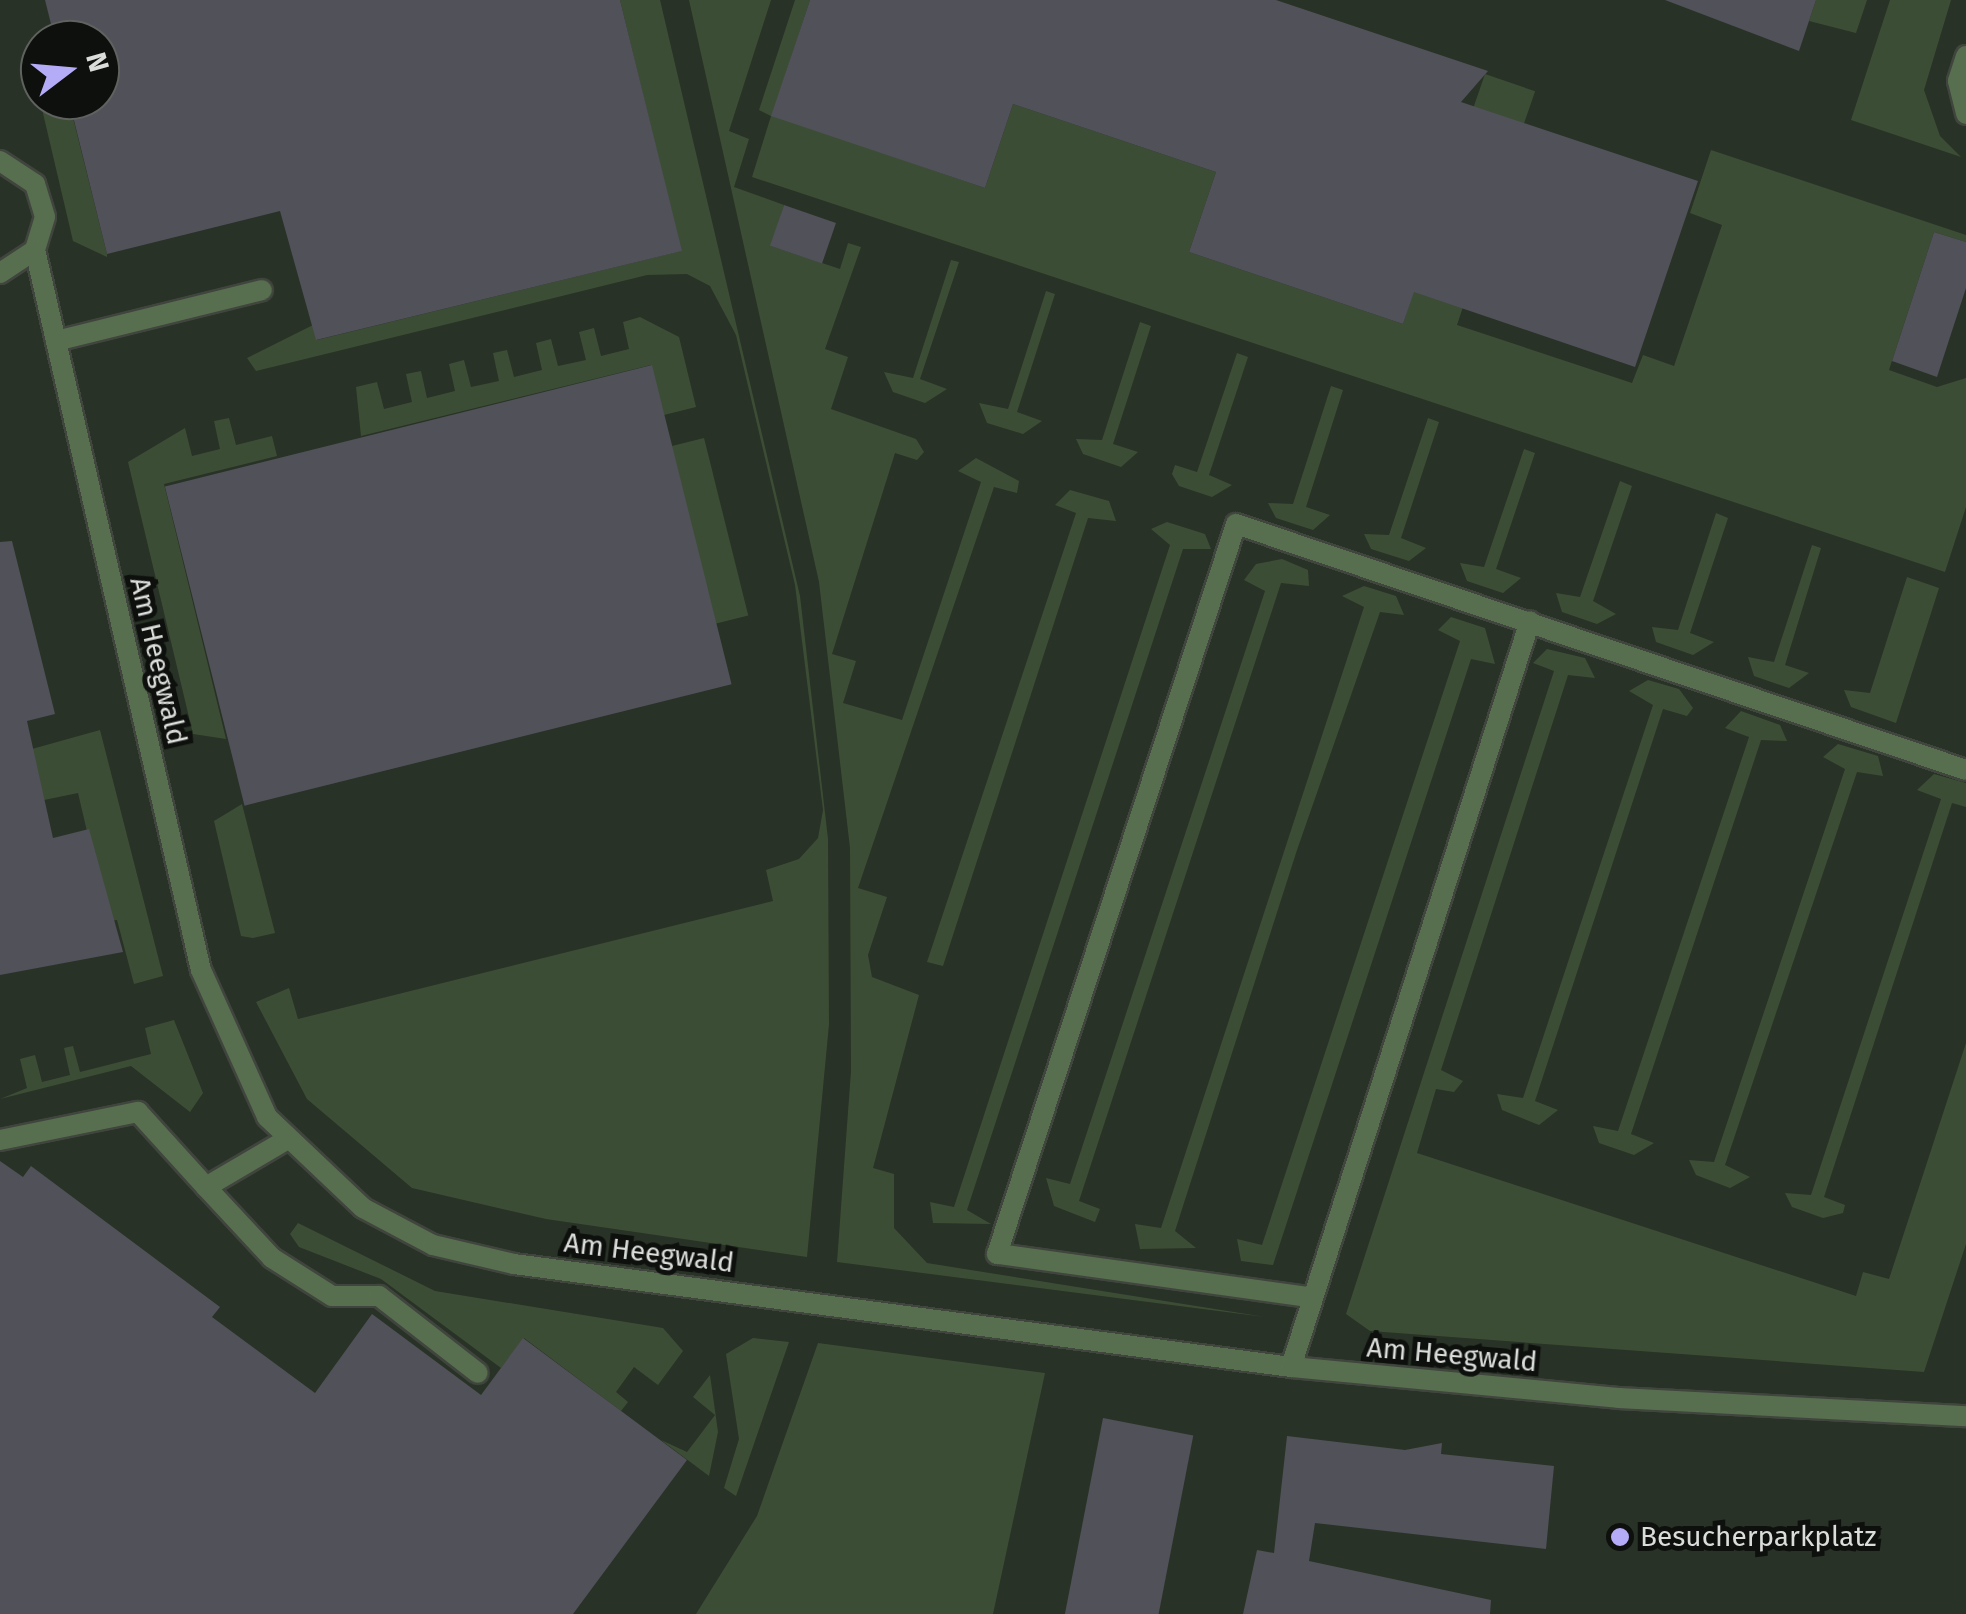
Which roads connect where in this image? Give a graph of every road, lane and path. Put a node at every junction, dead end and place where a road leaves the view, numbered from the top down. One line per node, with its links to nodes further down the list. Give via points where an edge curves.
1 (1966, 56): 2 (street, via 1958,80)
2 (1966, 114)
3 (0, 161): 4 (street, Am Heegwald, via 22,171 43,199)
4 (36, 250): 5 (street); 7 (street, Am Heegwald)
5 (0, 273)
6 (262, 290): 7 (street)
7 (56, 341): 11 (street, Am Heegwald, via 201,970 246,1081)
8 (1530, 621): 9 (street); 13 (street); 13 (street, via 1236,524 998,1254)
9 (1966, 770)
10 (0, 1140): 12 (street, via 138,1112)
11 (286, 1140): 12 (street); 14 (street, Am Heegwald, via 363,1208 471,1256)
12 (206, 1187): 15 (street, via 272,1258 332,1296 379,1296)
13 (1308, 1297): 14 (street)
14 (1291, 1367): 16 (street, Am Heegwald)
15 (478, 1372)
16 (1966, 1416)

